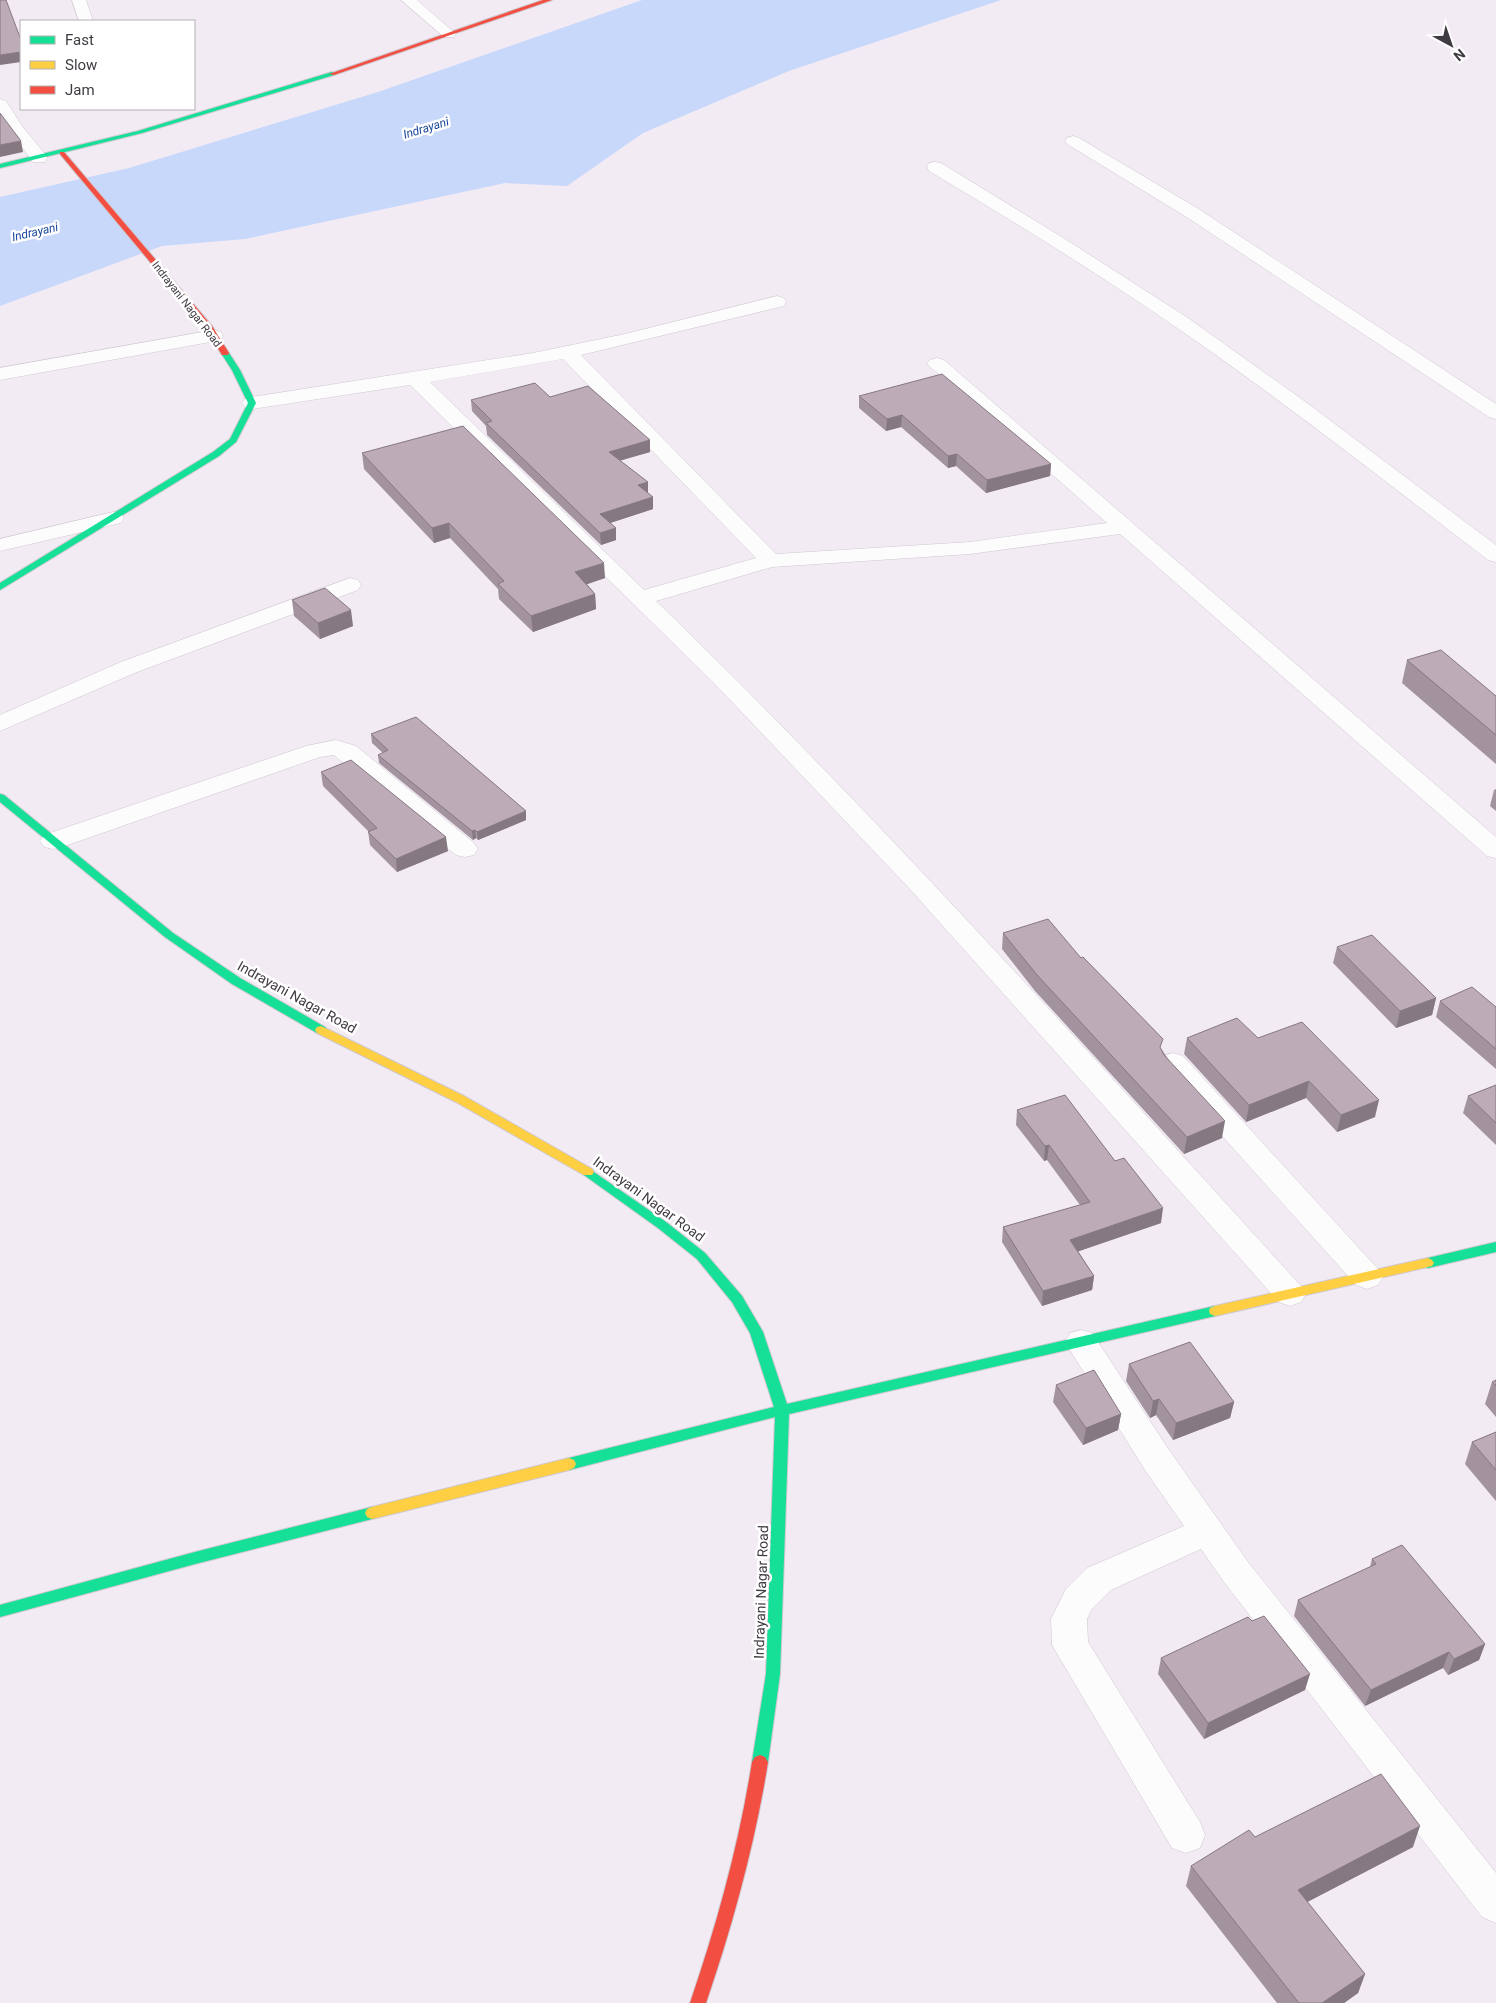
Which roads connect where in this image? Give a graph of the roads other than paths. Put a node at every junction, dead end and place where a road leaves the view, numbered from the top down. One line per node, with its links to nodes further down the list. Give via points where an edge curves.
1 (79, 0): 4 (street)
2 (408, 0): 5 (street)
3 (549, 0): 5 (street)
4 (86, 20)
5 (449, 34): 8 (street, via 251,101)
6 (0, 104): 9 (street)
7 (1073, 141): 19 (street, via 1191,212)
8 (62, 152): 9 (street); 13 (street, Indrayani Nagar Road)
9 (39, 158): 10 (street)
10 (0, 166)
11 (935, 167): 23 (street, via 1182,322)
12 (776, 302): 14 (street)
13 (211, 332): 16 (street); 18 (street, Indrayani Nagar Road, via 236,370)
14 (566, 351): 17 (street); 24 (street)
15 (936, 364): 21 (street)
16 (0, 374)
17 (415, 379): 18 (street); 27 (street)
18 (252, 403): 20 (street, via 233,440)
19 (1496, 412)
20 (113, 518): 22 (street); 26 (street)
21 (1125, 527): 24 (street, via 970,548); 32 (street)
22 (0, 545)
23 (1496, 555)
24 (772, 561): 27 (street)
25 (350, 585): 28 (street, via 114,672)
26 (0, 587)
27 (641, 598): 36 (street, via 722,677 918,882)
28 (0, 724)
29 (0, 797): 30 (street, Indrayani Nagar Road)
30 (53, 841): 31 (street, via 336,746 347,751); 38 (street, Indrayani Nagar Road, via 169,935 236,981 325,1032 460,1098 546,1147 662,1225 701,1256 737,1299 756,1332)
31 (465, 850)
32 (1496, 850)
33 (1173, 1063): 35 (street)
34 (1496, 1247): 35 (street)
35 (1367, 1277): 36 (street)
36 (1290, 1294): 37 (street)
37 (1081, 1342): 38 (street); 39 (street)
38 (782, 1410): 40 (street, via 205,1555); 43 (street, Indrayani Nagar Road, via 771,1684 752,1811 719,1944)
39 (1207, 1531): 41 (street, via 1099,1579 1078,1600 1069,1619 1070,1645); 42 (street, via 1374,1751)
40 (0, 1611)
41 (1186, 1835)
42 (1496, 1904)
43 (698, 2003)

